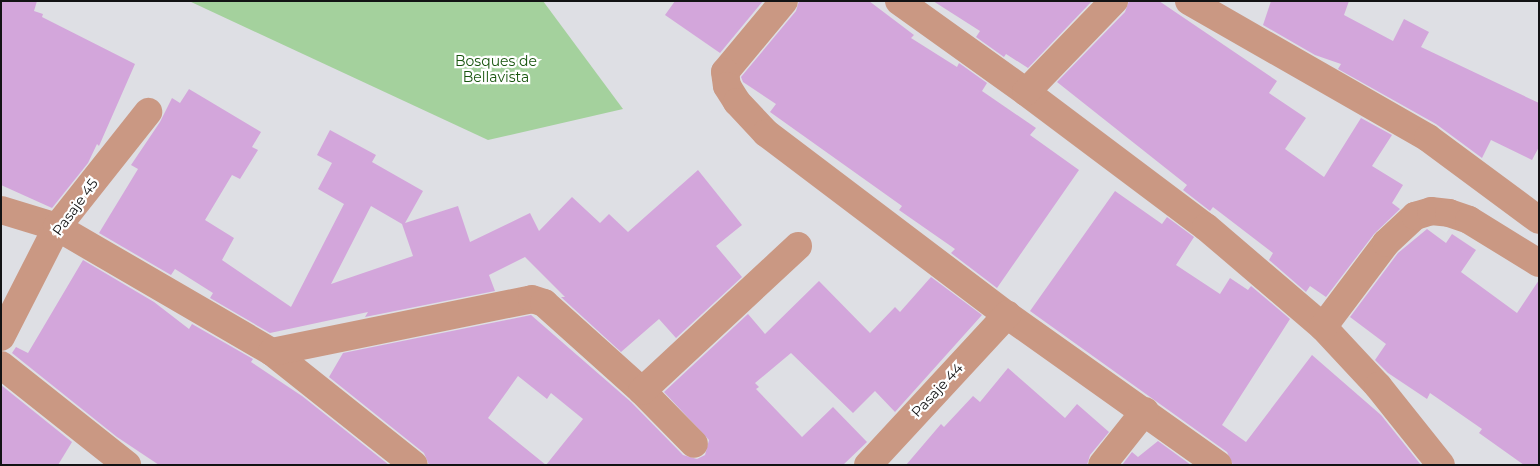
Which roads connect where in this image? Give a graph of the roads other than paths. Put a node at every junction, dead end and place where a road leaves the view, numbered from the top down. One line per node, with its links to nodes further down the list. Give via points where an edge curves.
1 (784, 1): 12 (street, via 725,72 727,86 737,102 766,133)
2 (899, 1): 5 (street)
3 (1114, 1): 5 (street)
4 (1190, 1): 8 (street, via 1428,138)
5 (1026, 92): 13 (street, via 1206,226)
6 (148, 112): 9 (street, Pasaje 45)
7 (1, 210): 9 (street)
8 (1539, 220)
9 (57, 227): 14 (street, Pasaje 45); 15 (street)
10 (798, 246): 17 (street)
11 (1539, 263): 13 (street, via 1456,215 1431,211 1415,216 1386,243)
12 (1008, 314): 18 (street); 22 (street, Pasaje 44)
13 (1323, 327): 25 (street, via 1378,386)
14 (1, 337)
15 (272, 352): 17 (street, via 532,299 544,303); 21 (street)
16 (1, 365): 20 (street)
17 (642, 390): 19 (street)
18 (1144, 411): 23 (street); 24 (street)
19 (694, 444)
20 (127, 465)
21 (414, 465)
22 (868, 465)
23 (1102, 465)
24 (1218, 465)
25 (1441, 465)

